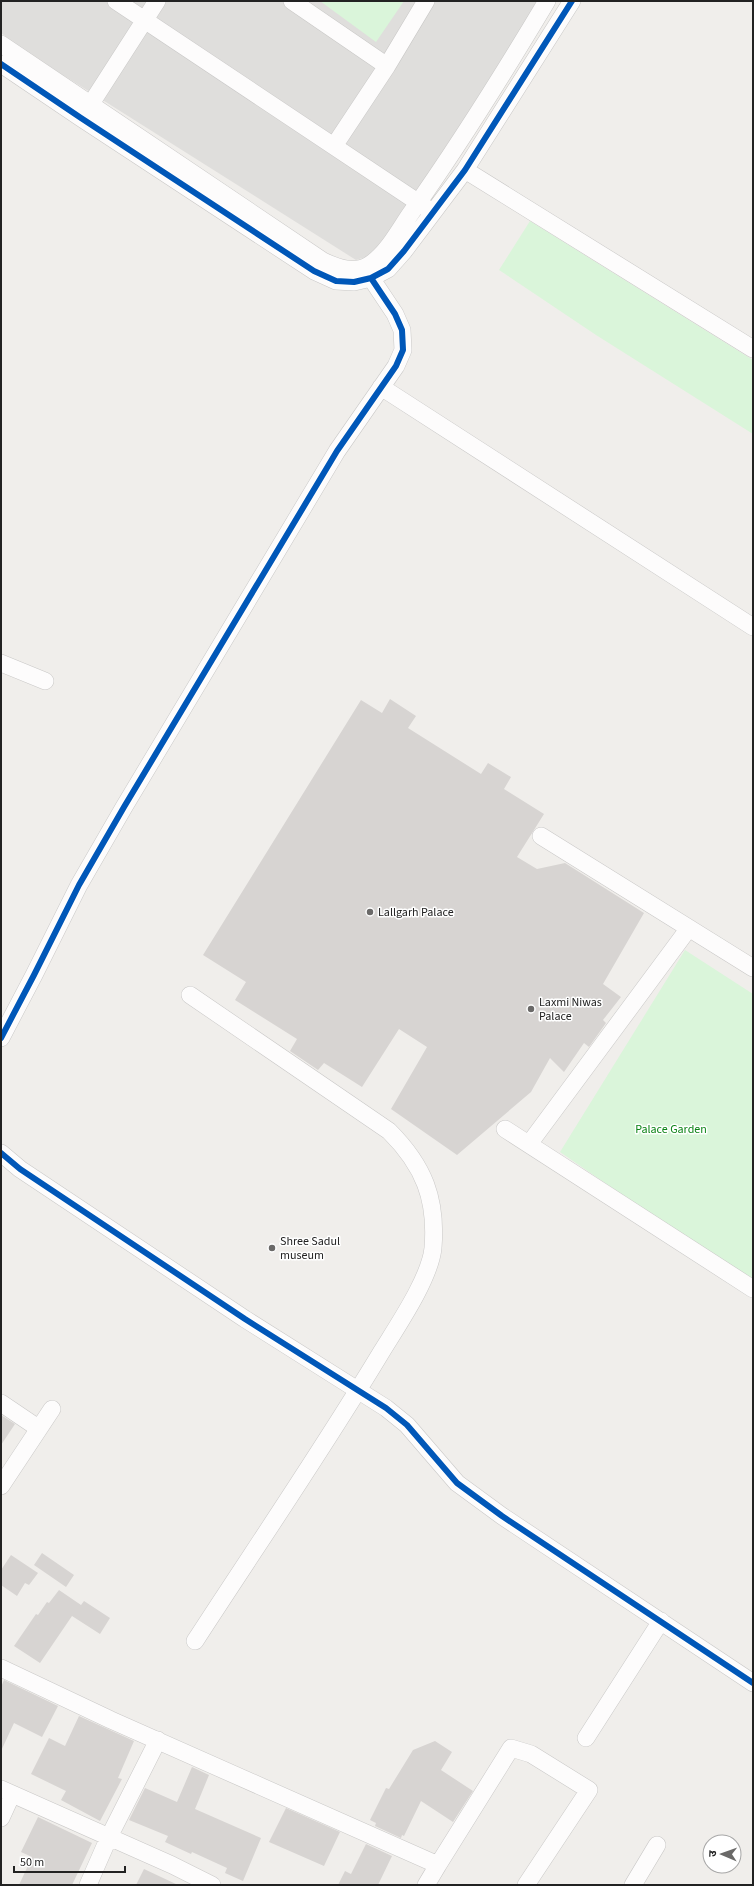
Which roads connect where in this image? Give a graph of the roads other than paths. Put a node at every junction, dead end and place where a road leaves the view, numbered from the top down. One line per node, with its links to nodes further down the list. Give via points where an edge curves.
1 (116, 1): 7 (street)
2 (157, 1): 7 (street)
3 (292, 1): 10 (street)
4 (426, 1): 10 (street)
5 (547, 1): 15 (street, via 508,67)
6 (572, 1): 14 (street)
7 (144, 21): 11 (street); 13 (street)
8 (1, 44): 11 (street)
9 (1, 64): 12 (street)
10 (387, 66): 13 (street)
11 (91, 104): 12 (street); 15 (street, via 323,261 340,269 368,266 380,257)
12 (81, 118): 17 (street, via 314,271 336,281 354,282)
13 (334, 146): 15 (street)
14 (465, 170): 16 (street); 18 (street)
15 (418, 203): 16 (street)
16 (433, 213): 17 (street, via 388,269)
17 (371, 278): 19 (street, via 395,314 402,330 403,350)
18 (753, 349)
19 (382, 387): 20 (street); 27 (street, via 337,451 83,878)
20 (753, 627)
21 (1, 663): 22 (street)
22 (45, 681)
23 (541, 836): 24 (street)
24 (688, 928): 25 (street); 29 (street)
25 (753, 968)
26 (190, 995): 32 (street, via 389,1131 407,1148 418,1167 429,1193 433,1219 433,1249 428,1267 412,1301)
27 (1, 1038)
28 (505, 1129): 29 (street)
29 (529, 1144): 31 (street)
30 (1, 1153): 32 (street, via 20,1169 245,1319)
31 (753, 1289)
32 (358, 1391): 37 (street, via 407,1425 457,1483 502,1516); 38 (street)
33 (1, 1403): 35 (street)
34 (52, 1409): 35 (street)
35 (38, 1428): 36 (street)
36 (1, 1486)
37 (661, 1621): 40 (street); 41 (street)
38 (195, 1641)
39 (1, 1668): 42 (street)
40 (753, 1682)
41 (586, 1738)
42 (158, 1740): 45 (street); 47 (street)
43 (7, 1792): 44 (street); 45 (street)
44 (1, 1818)
45 (109, 1837): 48 (street); 49 (street)
46 (657, 1845): 52 (street)
47 (438, 1865): 50 (street); 51 (street, via 510,1748 531,1754 589,1790)
48 (88, 1885)
49 (212, 1885)
50 (426, 1885)
51 (526, 1885)
52 (633, 1885)

